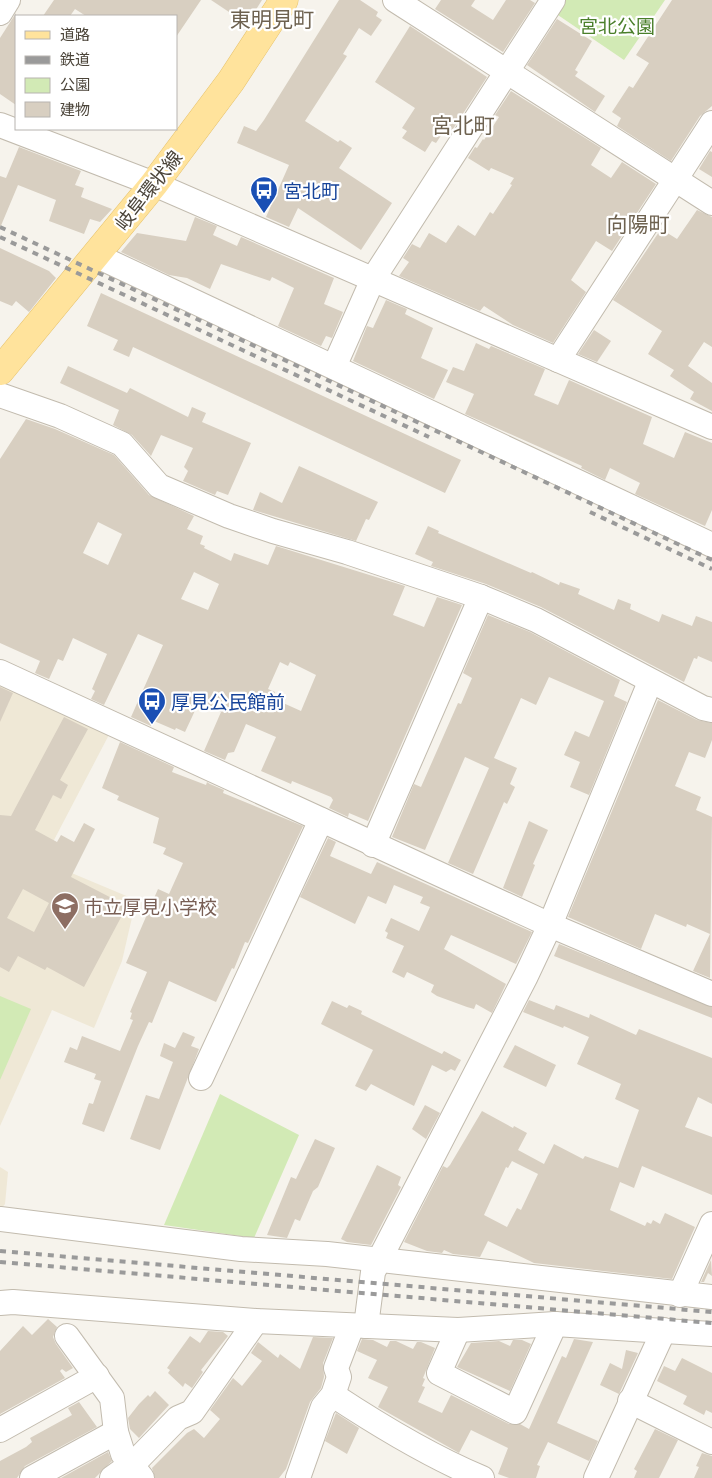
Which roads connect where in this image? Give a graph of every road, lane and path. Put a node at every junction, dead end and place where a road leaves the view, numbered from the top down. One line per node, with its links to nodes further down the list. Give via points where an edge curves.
1 (8, 0): 5 (street)
2 (284, 0): 10 (main road, 岐阜環状線, via 231,81)
3 (396, 0): 6 (street)
4 (553, 0): 6 (street)
5 (0, 13)
6 (508, 71): 9 (street); 13 (street)
7 (712, 123): 9 (street)
8 (0, 125): 10 (street)
9 (676, 178): 11 (street); 14 (street)
10 (154, 184): 12 (main road, 岐阜環状線); 13 (street)
11 (712, 203)
12 (97, 256): 15 (street); 16 (main road, 岐阜環状線)
13 (373, 279): 14 (street); 15 (street)
14 (558, 360): 18 (street)
15 (334, 367): 19 (street)
16 (0, 371)
17 (0, 395): 20 (street, via 60,416 122,444 159,486 229,516)
18 (712, 427)
19 (712, 546)
20 (481, 596): 22 (street, via 536,620); 25 (street)
21 (0, 672): 24 (street)
22 (650, 682): 23 (street); 26 (street)
23 (712, 710)
24 (321, 820): 25 (street); 28 (street)
25 (373, 844): 26 (street)
26 (550, 925): 27 (street); 31 (street)
27 (712, 994)
28 (201, 1078)
29 (0, 1219): 31 (street, via 241,1249 327,1254)
30 (712, 1224): 32 (street)
31 (377, 1261): 32 (street); 37 (street)
32 (680, 1295): 33 (street)
33 (712, 1297)
34 (0, 1303): 35 (street)
35 (256, 1321): 37 (street); 48 (street, via 192,1412 178,1418)
36 (555, 1324): 38 (street); 38 (street, via 515,1412 439,1374); 39 (street)
37 (359, 1326): 38 (street); 43 (street, via 336,1368 339,1377)
38 (458, 1330)
39 (664, 1330): 40 (street); 44 (street)
40 (712, 1334)
41 (68, 1336): 42 (street)
42 (97, 1376): 45 (street); 46 (street, via 112,1398)
43 (333, 1395): 50 (street, via 323,1408); 51 (street, via 444,1461)
44 (630, 1401): 47 (street); 52 (street)
45 (0, 1430)
46 (116, 1432): 48 (street); 49 (street)
47 (712, 1442)
48 (127, 1473)
49 (32, 1478)
50 (298, 1478)
51 (482, 1478)
52 (596, 1478)

